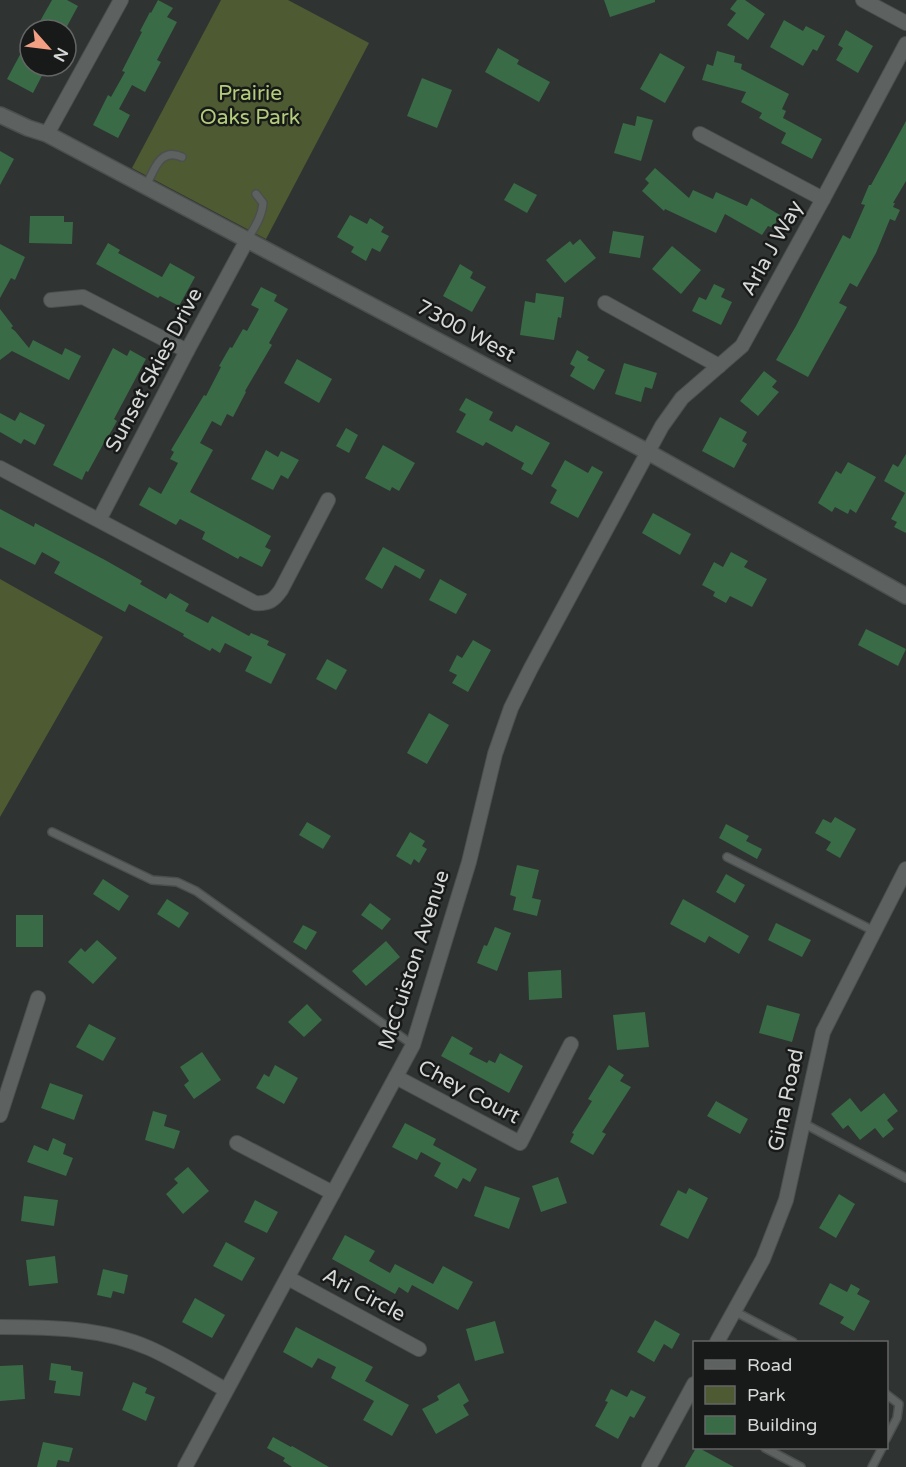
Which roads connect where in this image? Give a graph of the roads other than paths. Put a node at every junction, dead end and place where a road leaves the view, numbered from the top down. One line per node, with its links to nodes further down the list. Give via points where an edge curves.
1 (120, 0): 6 (street)
2 (863, 0): 3 (street)
3 (906, 23)
4 (906, 44): 11 (street, Arla J Way)
5 (0, 115): 6 (street, 7300 West)
6 (47, 134): 9 (street, 7300 West)
7 (700, 134): 11 (street)
8 (182, 157): 9 (lane, via 165,155)
9 (146, 186): 12 (street, 7300 West)
10 (256, 194): 12 (lane, via 263,203 262,210)
11 (823, 199): 16 (street, Arla J Way, via 742,346)
12 (247, 240): 15 (street, Sunset Skies Drive); 17 (street, 7300 West)
13 (51, 300): 15 (street, via 83,297)
14 (605, 303): 16 (street)
15 (187, 351): 20 (street, Sunset Skies Drive)
16 (719, 366): 17 (street, Arla J Way, via 682,398)
17 (648, 453): 21 (street, 7300 West); 28 (street, McCuiston Avenue, via 511,708)
18 (0, 468): 20 (street)
19 (328, 500): 20 (street, via 281,590 264,604 255,603)
20 (99, 520)
21 (906, 597)
22 (52, 832): 28 (lane, via 152,880 177,882 196,891)
23 (726, 857): 25 (lane)
24 (906, 869): 25 (street, Gina Road)
25 (874, 931): 31 (street, Gina Road, via 823,1032)
26 (38, 998): 30 (street)
27 (571, 1044): 29 (street, Chey Court, via 520,1143)
28 (413, 1045): 29 (street, McCuiston Avenue)
29 (396, 1077): 34 (street, McCuiston Avenue)
30 (0, 1115)
31 (803, 1123): 33 (lane); 36 (street, Gina Road, via 786,1200 763,1259)
32 (237, 1143): 34 (street)
33 (906, 1178)
34 (333, 1193): 35 (street, McCuiston Avenue)
35 (288, 1278): 40 (street, Ari Circle); 42 (street, McCuiston Avenue)
36 (734, 1311): 38 (street, Gina Road); 39 (lane)
37 (0, 1328): 42 (street, via 52,1328 126,1340 149,1348)
38 (718, 1341)
39 (790, 1341)
40 (419, 1349)
41 (693, 1388): 44 (street)
42 (226, 1390): 48 (street, McCuiston Avenue)
43 (888, 1396): 45 (lane, via 899,1404)
44 (689, 1405): 49 (street)
45 (888, 1435)
46 (767, 1449): 50 (lane)
47 (881, 1449): 51 (lane)
48 (185, 1467)
49 (649, 1467)
50 (801, 1467)
51 (872, 1467)

